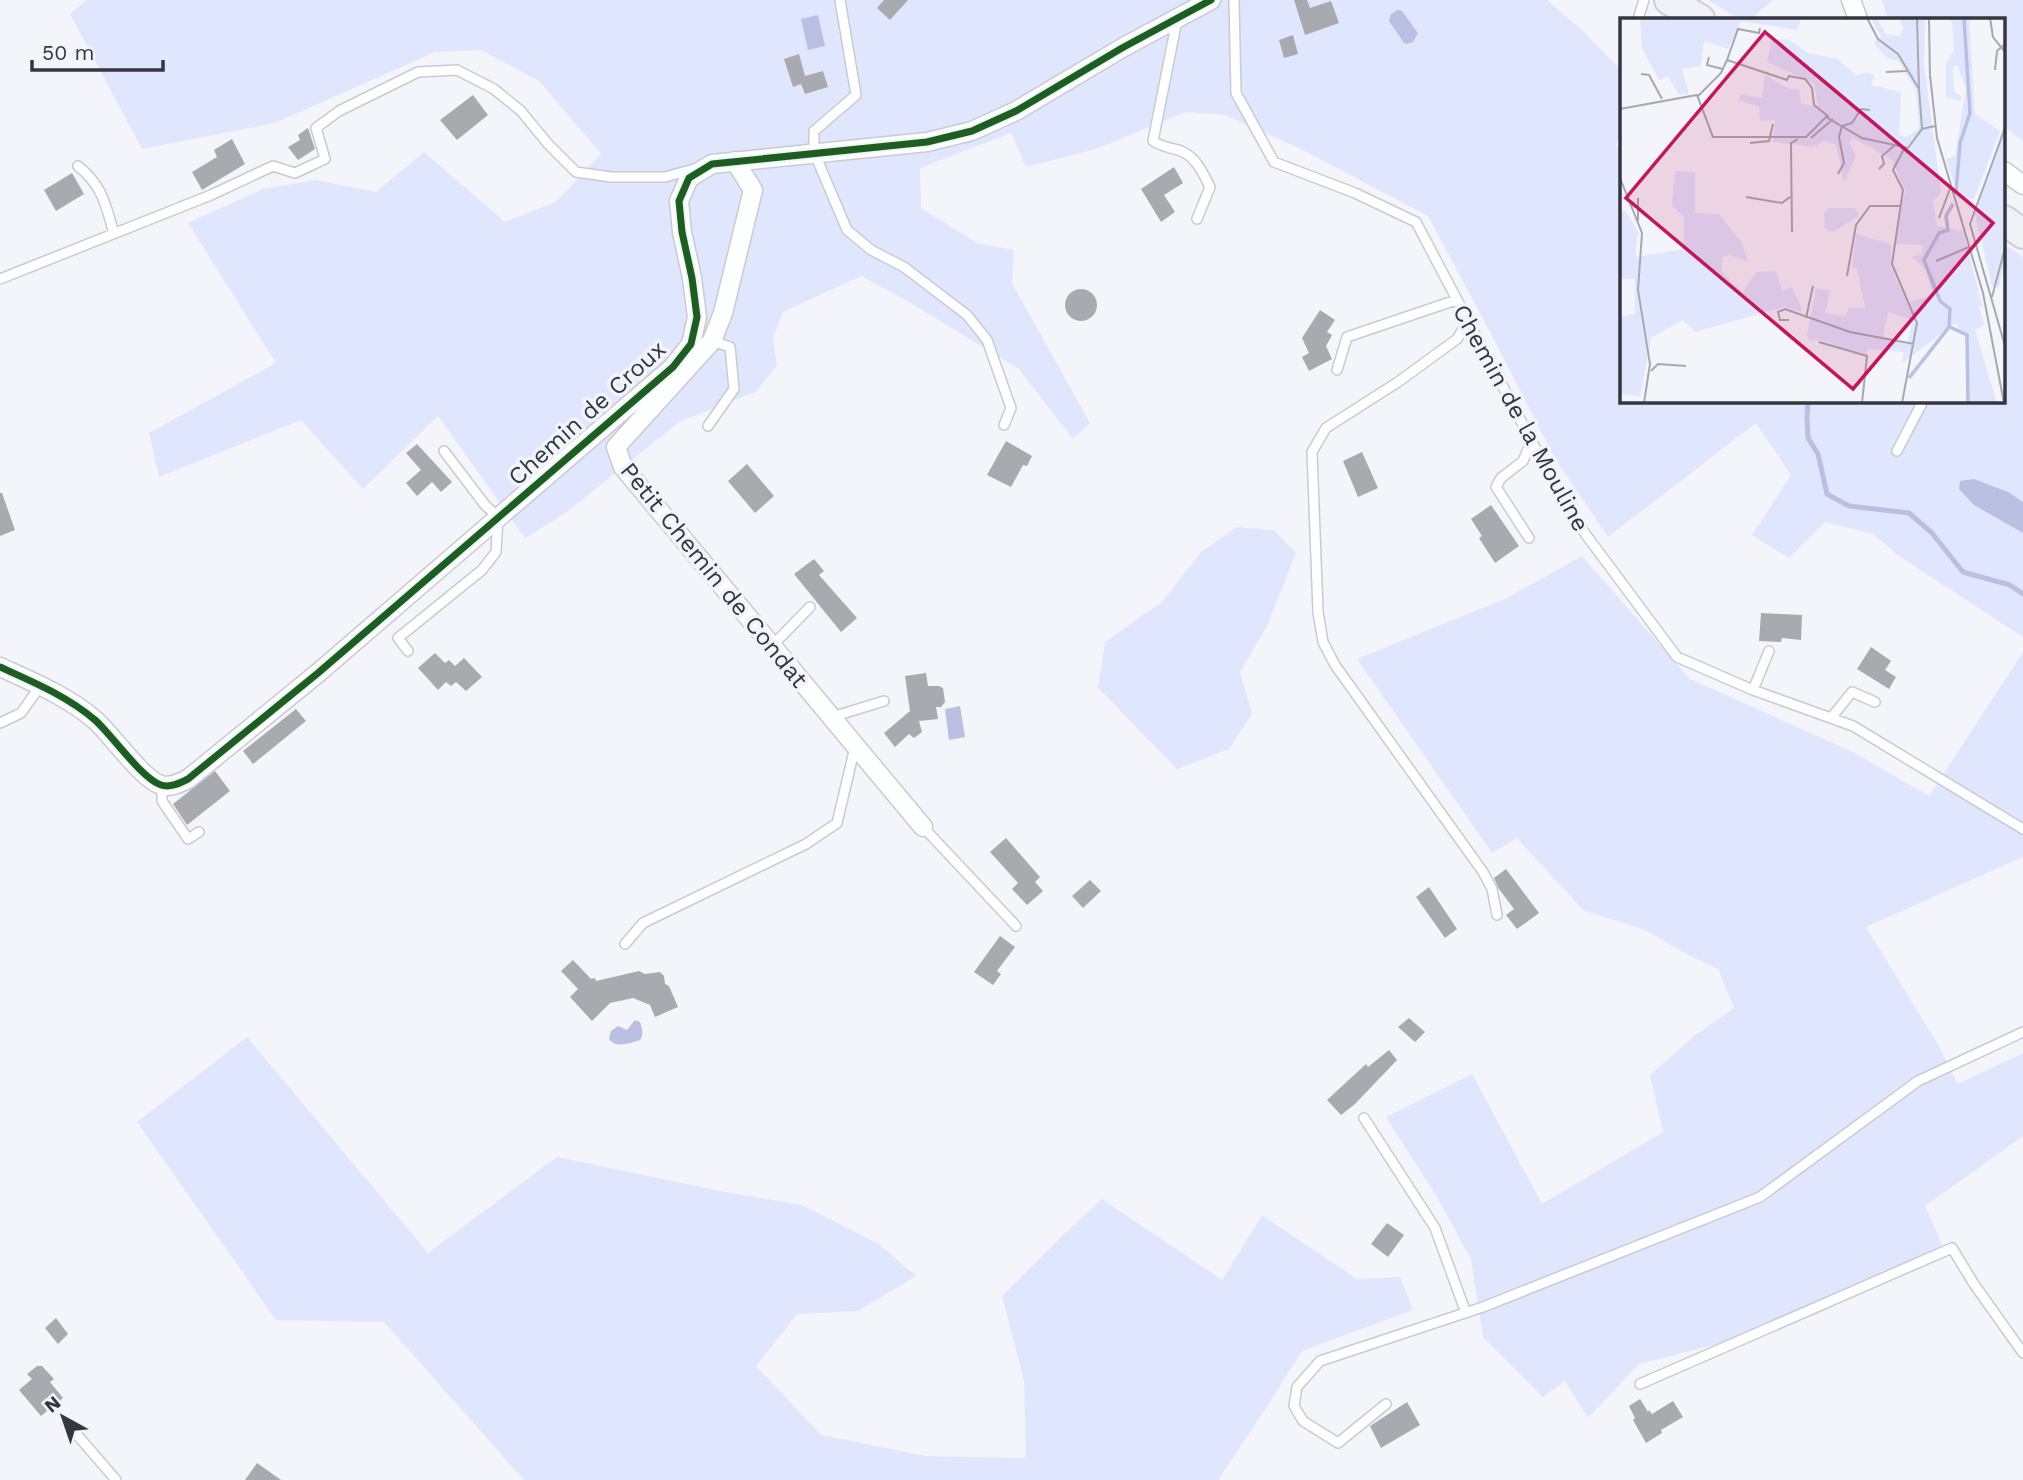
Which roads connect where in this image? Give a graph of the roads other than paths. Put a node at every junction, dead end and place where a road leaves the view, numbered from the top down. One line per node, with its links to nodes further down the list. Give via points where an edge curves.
1 (840, 0): 9 (lane, via 856,95 814,131)
2 (1211, 0): 8 (street)
3 (1234, 0): 18 (lane, Chemin de la Mouline, via 1236,93 1274,162 1416,222)
4 (1644, 0): 6 (lane)
5 (1851, 0): 7 (street)
6 (1638, 18)
7 (1858, 18)
8 (1177, 19): 9 (street, via 972,131 927,142); 15 (lane, via 1153,141 1184,152 1199,166 1210,187)
9 (814, 152): 10 (street); 23 (lane, via 846,230 968,315 987,340 1011,408)
10 (735, 161): 11 (street); 20 (street, Petit Chemin de Condat, via 753,190)
11 (712, 164): 16 (lane, via 665,177 576,172 521,111 494,89 457,70 418,72 339,111 316,128 325,159 295,173 273,166); 28 (street, Chemin de Croux, via 689,178 679,201 697,317 691,344 673,367 623,412)
12 (78, 166): 16 (lane, via 104,198)
13 (2006, 172): 14 (street)
14 (2023, 185)
15 (1197, 219)
16 (114, 233): 17 (lane)
17 (0, 279)
18 (1456, 300): 19 (lane, Chemin de la Mouline); 21 (lane, via 1347,337)
19 (1468, 322): 25 (lane, Chemin de la Mouline); 47 (lane, via 1457,339 1326,428 1312,452 1318,612 1323,642 1335,665 1483,872)
20 (712, 341): 24 (lane, via 730,347 734,389); 31 (street, Petit Chemin de Condat, via 616,447 623,467)
21 (1337, 370)
22 (1922, 402): 27 (lane)
23 (1004, 425)
24 (708, 426)
25 (1531, 442): 29 (lane, via 1523,461 1496,487); 36 (lane, Chemin de la Mouline, via 1569,512 1677,657)
26 (444, 451): 28 (lane)
27 (1897, 451)
28 (498, 517): 32 (lane, via 496,552 482,570 398,638); 43 (street, Chemin de Croux, via 214,758 187,779)
29 (1529, 538)
30 (810, 607): 31 (lane)
31 (771, 647): 39 (street, Petit Chemin de Condat)
32 (408, 651)
33 (1769, 651): 36 (lane)
34 (0, 667): 35 (street)
35 (41, 685): 41 (lane, via 21,713); 43 (street, via 97,722 144,774)
36 (1753, 690): 40 (lane, Chemin de la Mouline)
37 (884, 701): 39 (lane)
38 (1875, 702): 40 (lane, via 1852,692)
39 (830, 717): 42 (street, Petit Chemin de Condat)
40 (1831, 718): 45 (lane, Chemin de la Mouline, via 1853,726)
41 (0, 723)
42 (855, 747): 44 (street, Petit Chemin de Condat); 49 (lane, via 837,823 806,844 643,923)
43 (162, 786): 46 (lane, via 162,802 188,839)
44 (923, 827): 48 (lane)
45 (2023, 829)
46 (199, 832)
47 (1497, 915)
48 (1016, 926)
49 (625, 944)
50 (2023, 1032): 52 (lane, via 1918,1080 1760,1197)
51 (1364, 1118): 52 (lane, via 1434,1228)
52 (1466, 1312): 55 (lane, via 1320,1361 1297,1387 1294,1406 1303,1421 1338,1443)
53 (2023, 1353): 54 (lane, via 1952,1248)
54 (1640, 1384)
55 (1386, 1404)
56 (66, 1422): 57 (lane)
57 (116, 1480)

